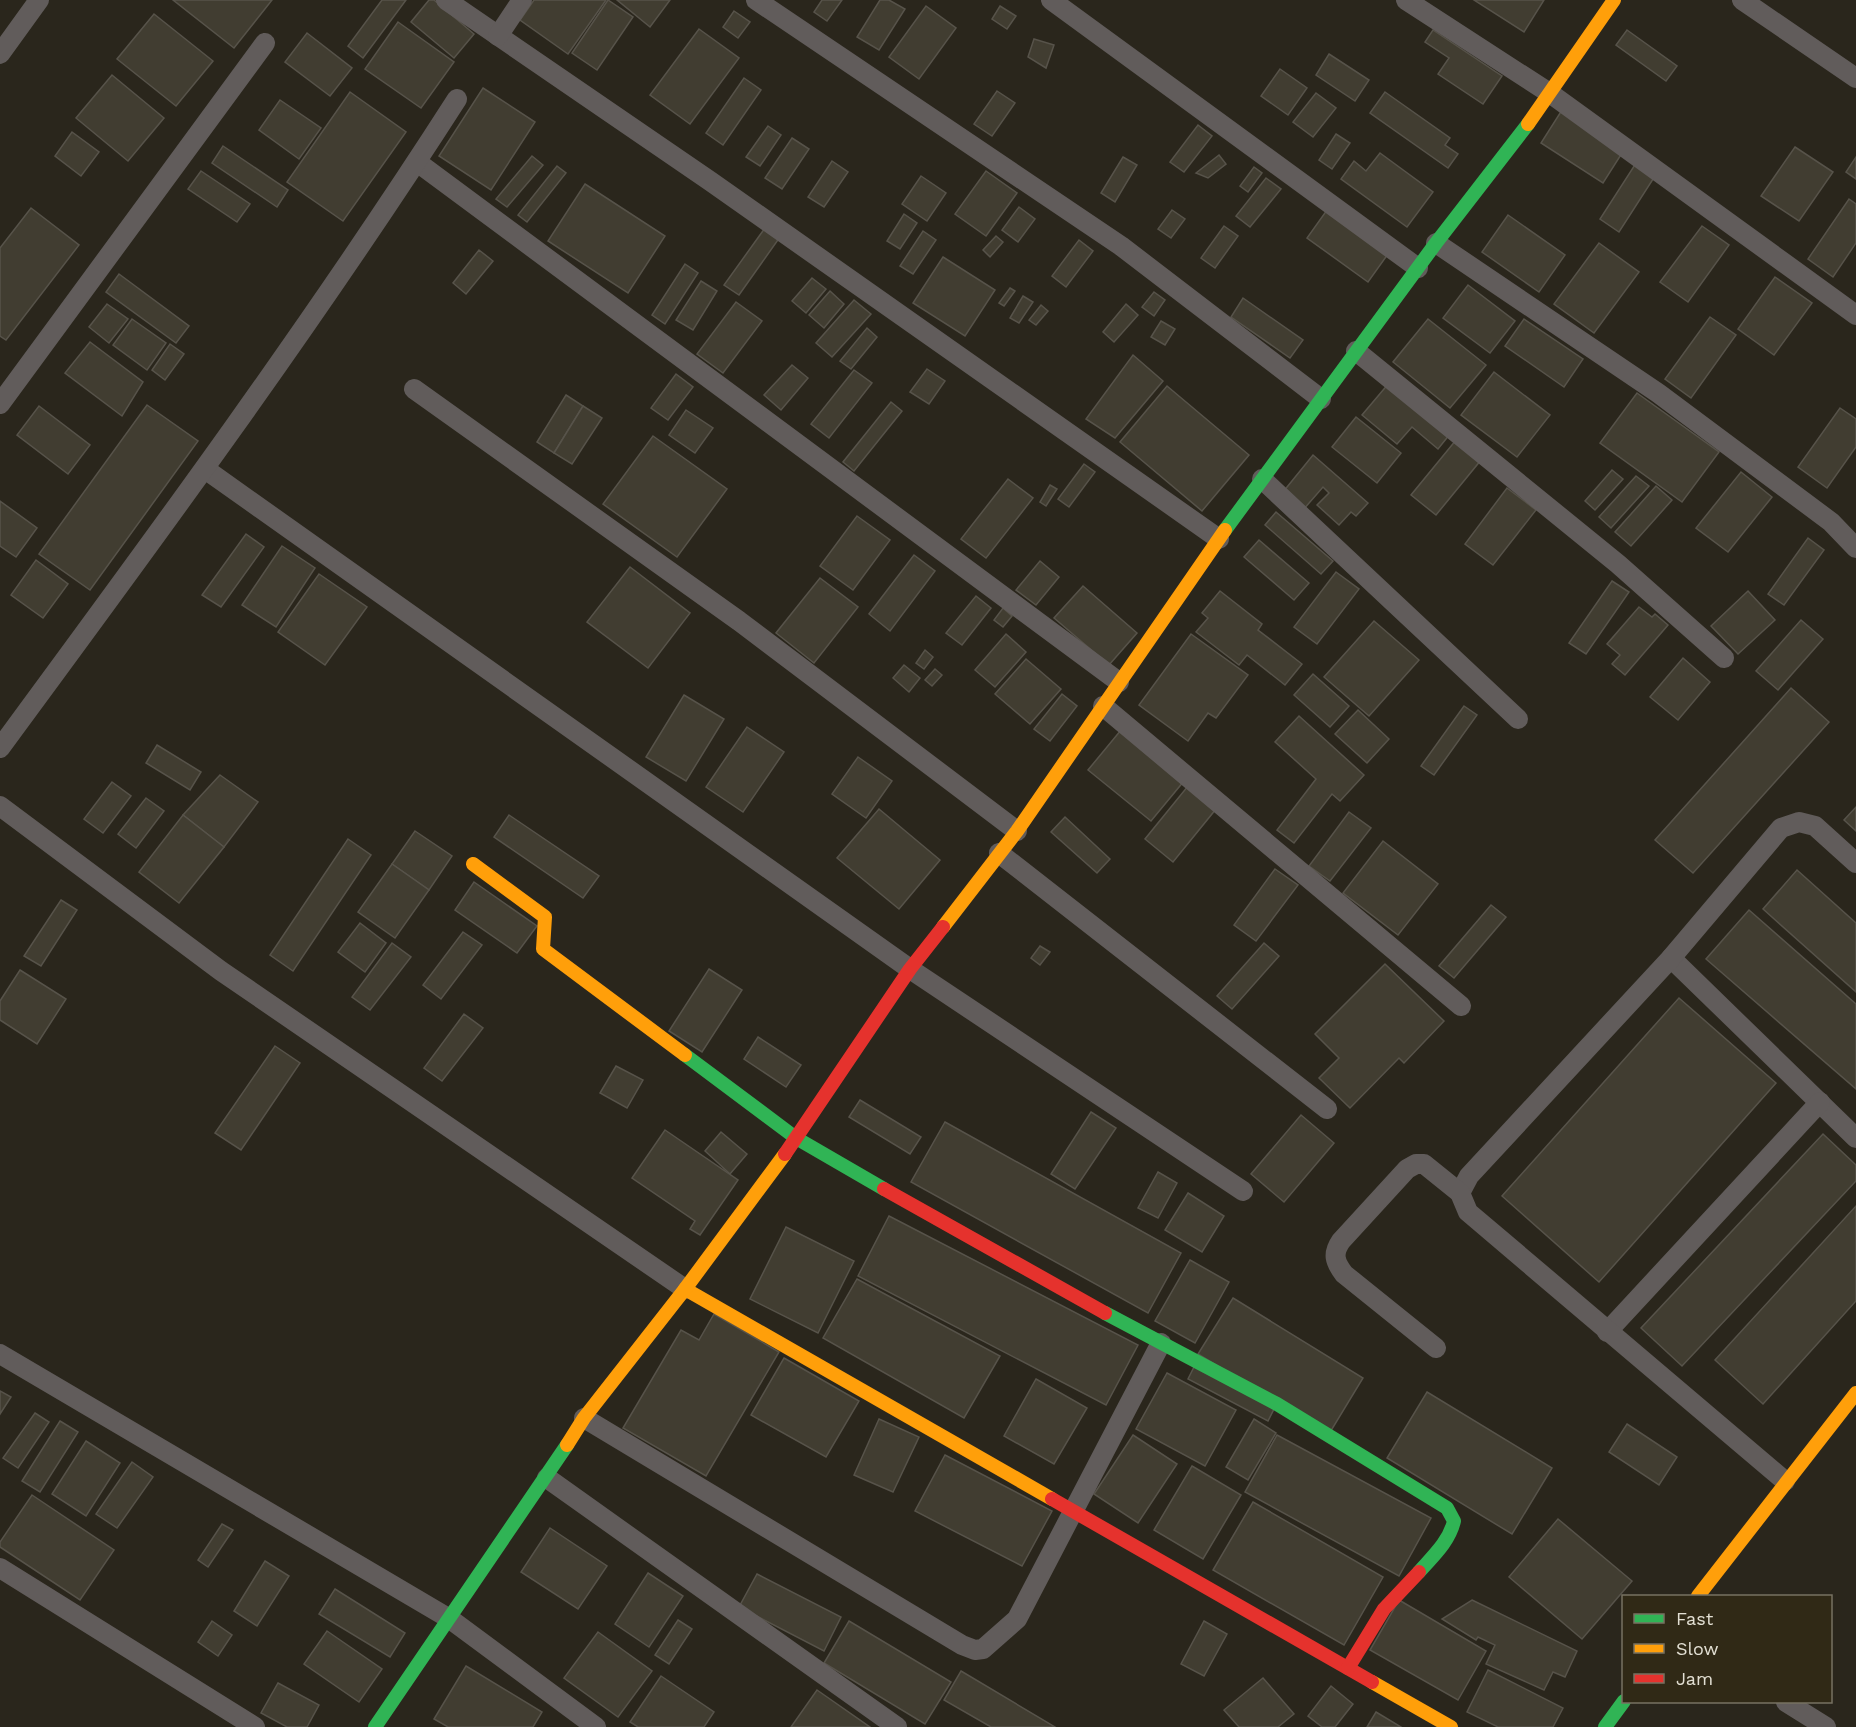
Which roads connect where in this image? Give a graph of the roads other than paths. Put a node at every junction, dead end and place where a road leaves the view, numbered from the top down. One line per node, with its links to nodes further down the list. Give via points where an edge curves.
1 (39, 0): 11 (street)
2 (446, 0): 9 (street)
3 (522, 0): 9 (street)
4 (756, 0): 21 (street, via 1121,246)
5 (1051, 0): 17 (street)
6 (1406, 0): 13 (street)
7 (1614, 0): 13 (street)
8 (1742, 0): 12 (street)
9 (498, 36): 25 (street)
10 (265, 44): 22 (street)
11 (0, 54)
12 (1856, 78)
13 (1551, 94): 16 (street); 18 (street)
14 (457, 99): 15 (street)
15 (417, 162): 23 (street); 28 (street)
16 (1436, 243): 17 (street); 26 (street, via 1667,400 1831,522)
17 (1418, 268): 19 (street)
18 (1856, 315)
19 (1356, 351): 21 (street); 27 (street, via 1618,564)
20 (414, 389): 33 (street, via 739,621)
21 (1321, 399): 24 (street)
22 (0, 404)
23 (205, 469): 31 (street); 38 (street)
24 (1262, 479): 25 (street); 30 (street)
25 (1218, 539): 28 (street)
26 (1856, 548)
27 (1724, 658)
28 (1119, 682): 29 (street)
29 (1102, 706): 33 (street); 39 (street)
30 (1518, 719)
31 (0, 748)
32 (0, 806): 46 (street, via 221,971)
33 (1017, 831): 34 (street)
34 (999, 854): 38 (street); 41 (street)
35 (1856, 862): 37 (street, via 1815,826 1798,822 1781,828)
36 (473, 864): 42 (street, via 545,917 543,949)
37 (1671, 958): 40 (street); 45 (street, via 1469,1176)
38 (910, 969): 42 (street); 44 (street)
39 (1461, 1006)
40 (1820, 1102): 43 (street); 47 (street)
41 (1326, 1109)
42 (796, 1138): 46 (street); 48 (street, via 1023,1269)
43 (1856, 1138)
44 (1243, 1191)
45 (1460, 1193): 47 (street, via 1468,1212); 49 (street, via 1424,1164 1416,1164 1407,1169 1335,1250 1336,1264 1344,1274)
46 (685, 1289): 52 (street); 55 (street)
47 (1607, 1332): 54 (street)
48 (1161, 1343): 55 (street); 59 (street, via 1277,1404 1447,1508 1454,1521 1448,1537 1384,1609)
49 (1436, 1348)
50 (0, 1354): 58 (street)
51 (1856, 1393): 54 (street)
52 (584, 1418): 53 (street); 55 (street, via 975,1650 995,1641 1017,1619)
53 (547, 1478): 58 (street); 65 (street)
54 (1785, 1481): 57 (street)
55 (1073, 1511): 59 (street)
56 (0, 1568): 62 (street)
57 (1699, 1595)
58 (450, 1619): 63 (street); 64 (street)
59 (1348, 1668): 66 (street)
60 (1622, 1702): 67 (street)
61 (1789, 1703): 68 (street)
62 (255, 1727)
63 (375, 1727)
64 (596, 1727)
65 (897, 1727)
66 (1450, 1727)
67 (1605, 1727)
68 (1826, 1727)

